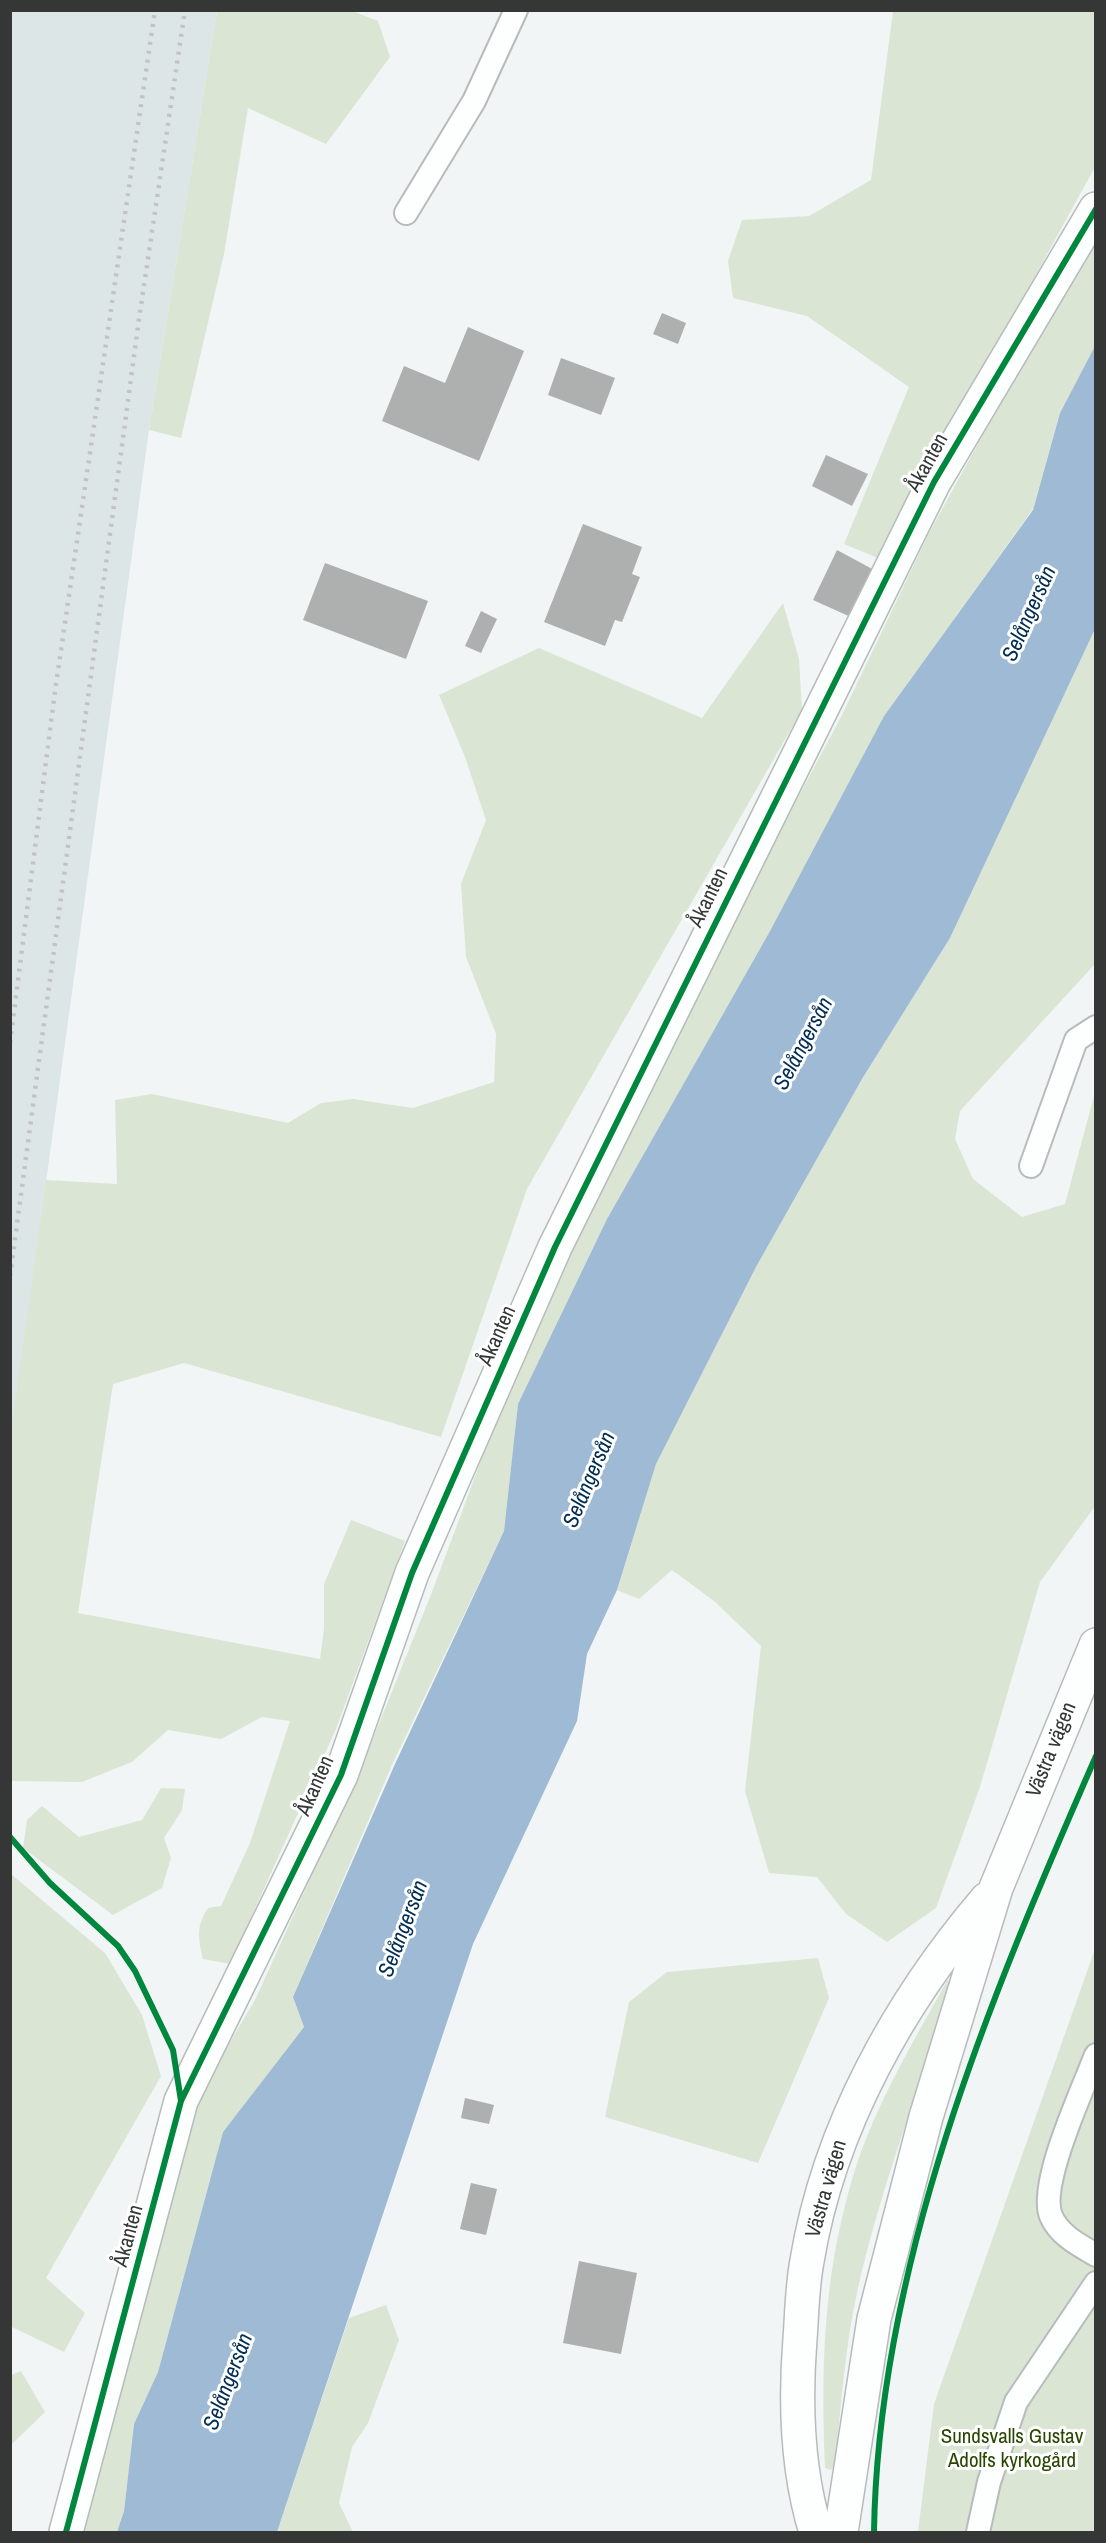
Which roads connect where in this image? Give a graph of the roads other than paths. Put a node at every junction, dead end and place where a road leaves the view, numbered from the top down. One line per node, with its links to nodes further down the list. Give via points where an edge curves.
1 (516, 10): 3 (lane, via 474,101)
2 (1095, 209): 11 (street, Åkanten, via 934,482 550,1258 412,1573 341,1775 181,2101)
3 (406, 213)
4 (1095, 1027): 5 (lane, via 1076,1040)
5 (1030, 1166)
6 (1095, 1645): 7 (street, Västra vägen)
7 (996, 1888): 12 (street, Västra vägen, via 946,1946 897,2028 852,2108 827,2175 807,2262 797,2382 808,2507); 13 (street, Västra vägen, via 926,2117 874,2319)
8 (1095, 2055): 9 (lane, via 1053,2169 1047,2196 1051,2217 1066,2237)
9 (1095, 2254)
10 (1095, 2283): 14 (lane, via 1016,2402 989,2482)
11 (66, 2532)
12 (816, 2532)
13 (841, 2532)
14 (978, 2532)

